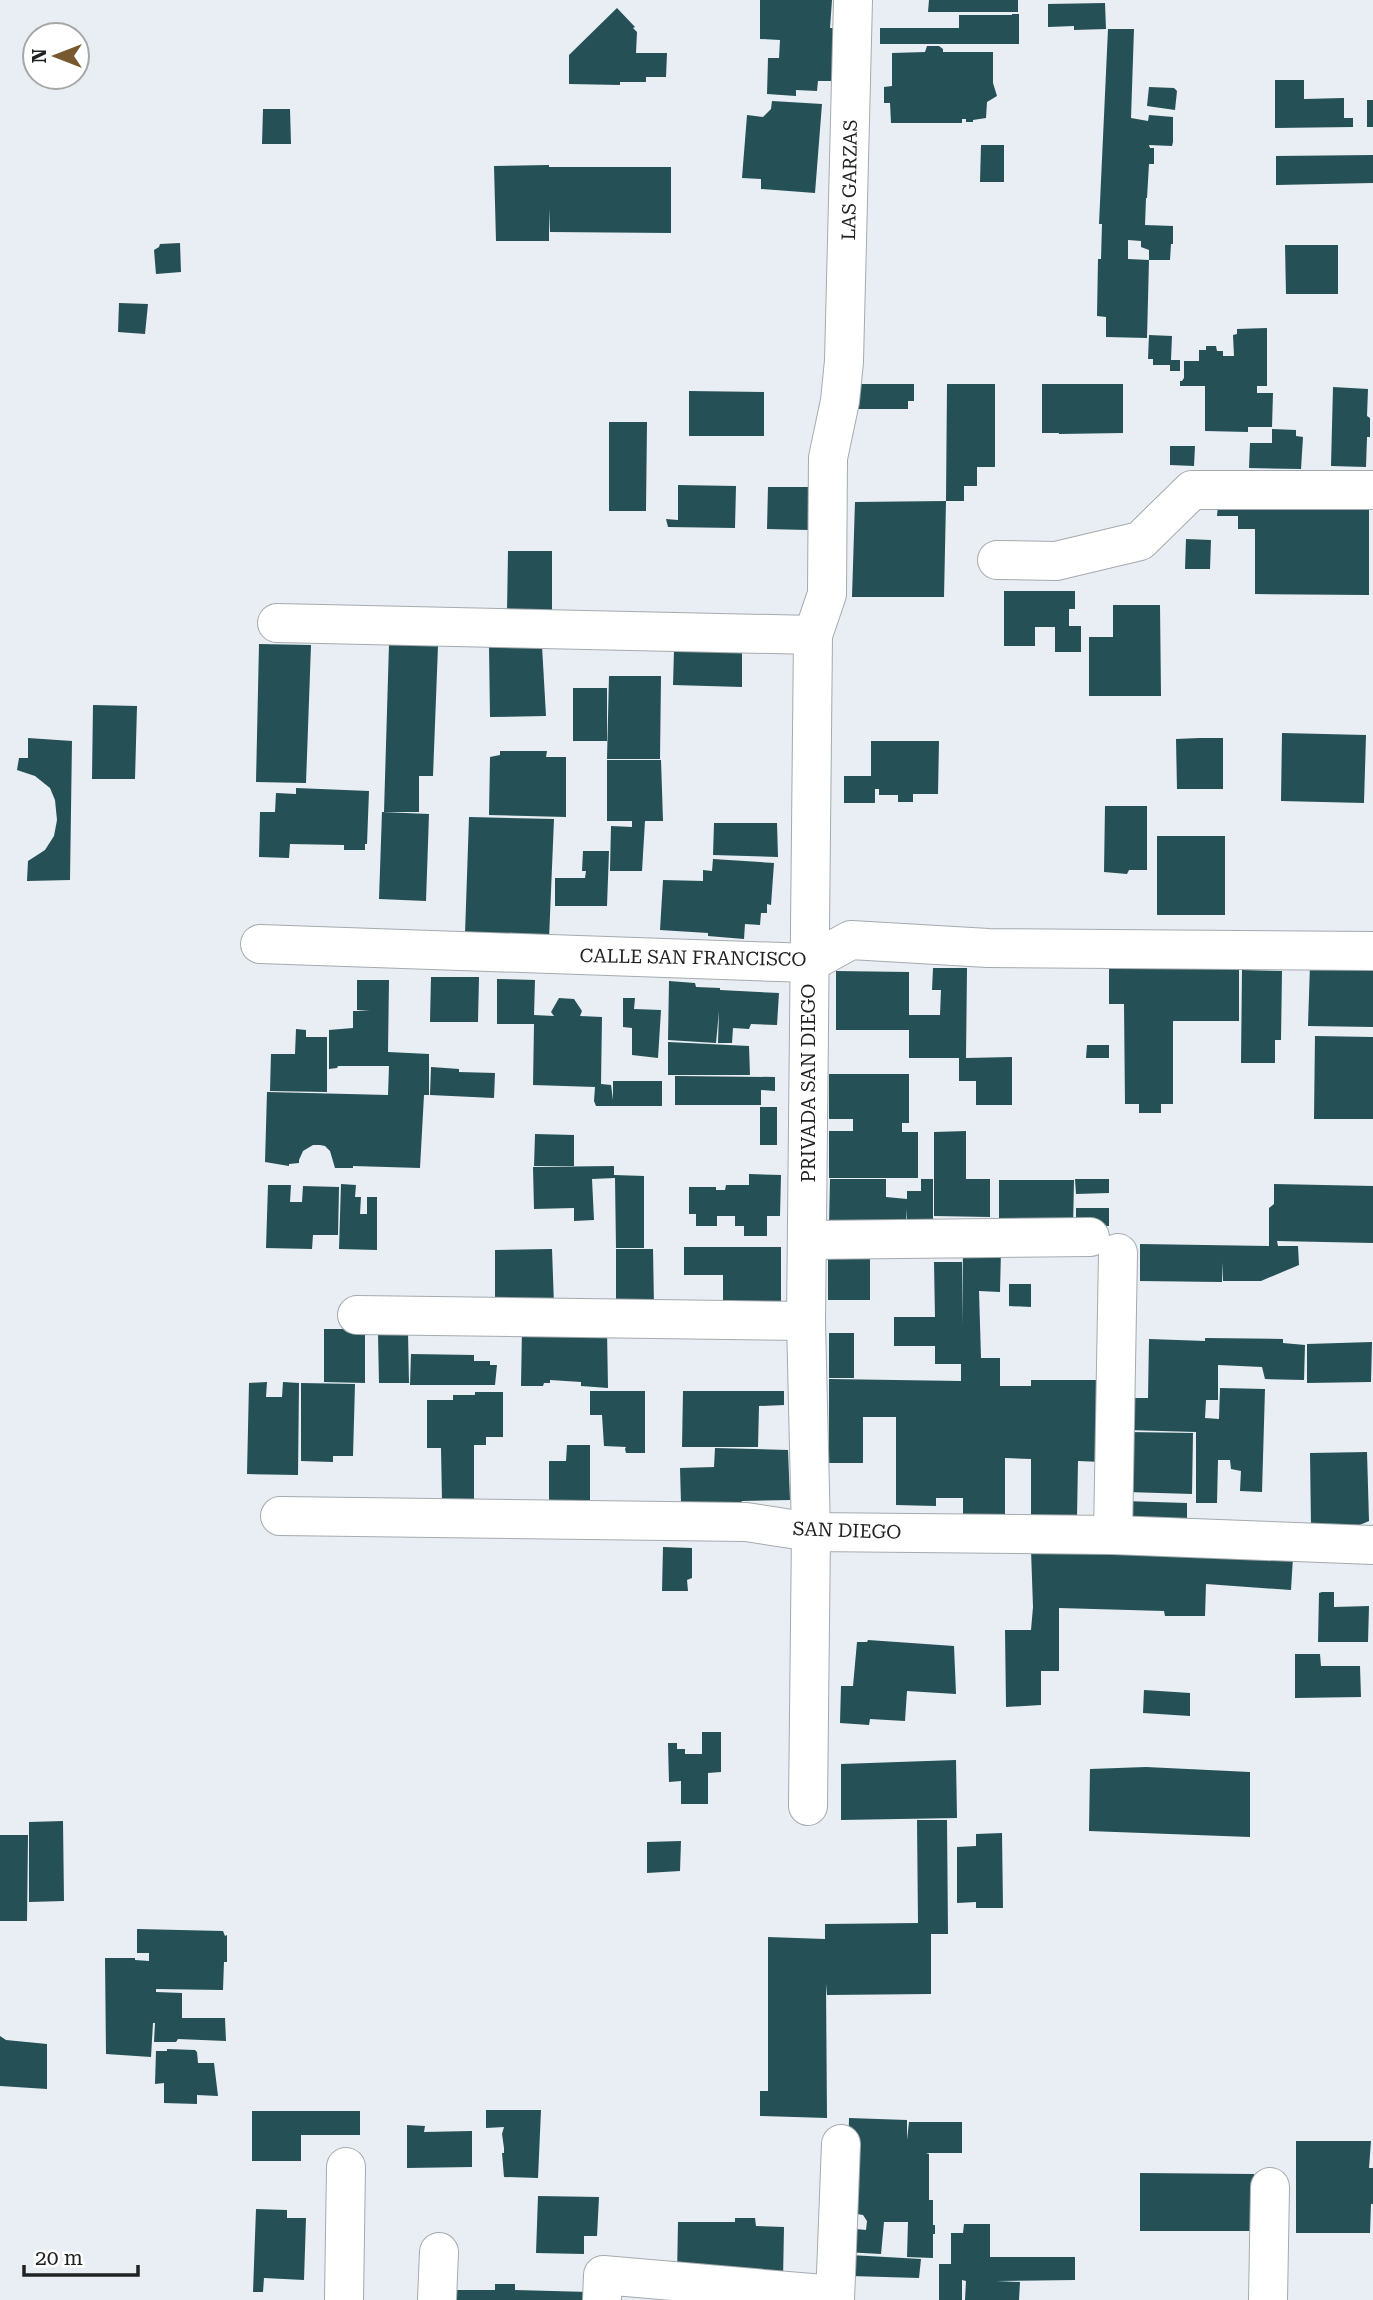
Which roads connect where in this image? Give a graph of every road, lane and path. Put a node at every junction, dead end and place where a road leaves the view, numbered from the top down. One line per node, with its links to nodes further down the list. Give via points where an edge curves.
1 (853, 0): 5 (street, LAS GARZAS, via 844,361 828,458 827,594)
2 (1373, 490): 3 (street, via 1192,490 1140,541 1056,561)
3 (997, 559)
4 (277, 623): 5 (street)
5 (813, 635): 8 (street, PRIVADA SAN DIEGO)
6 (260, 944): 8 (street, CALLE SAN FRANCISCO)
7 (1373, 951): 8 (street, CALLE SAN FRANCISCO, via 988,948 852,940)
8 (809, 963): 9 (street, PRIVADA SAN DIEGO)
9 (808, 1240): 11 (street, PRIVADA SAN DIEGO); 14 (street, via 1104,1245)
10 (357, 1315): 11 (street)
11 (806, 1321): 13 (street, PRIVADA SAN DIEGO)
12 (280, 1516): 13 (street, SAN DIEGO, via 746,1522)
13 (811, 1532): 14 (street, SAN DIEGO); 16 (street, PRIVADA SAN DIEGO)
14 (1113, 1535): 15 (street, SAN DIEGO)
15 (1373, 1545)
16 (808, 1806)
17 (841, 2144): 21 (street)
18 (346, 2167): 22 (street)
19 (1270, 2188): 25 (street)
20 (439, 2252): 23 (street)
21 (835, 2298): 24 (street, via 603,2275)
22 (344, 2300)
23 (437, 2300)
24 (602, 2300)
25 (1268, 2300)

